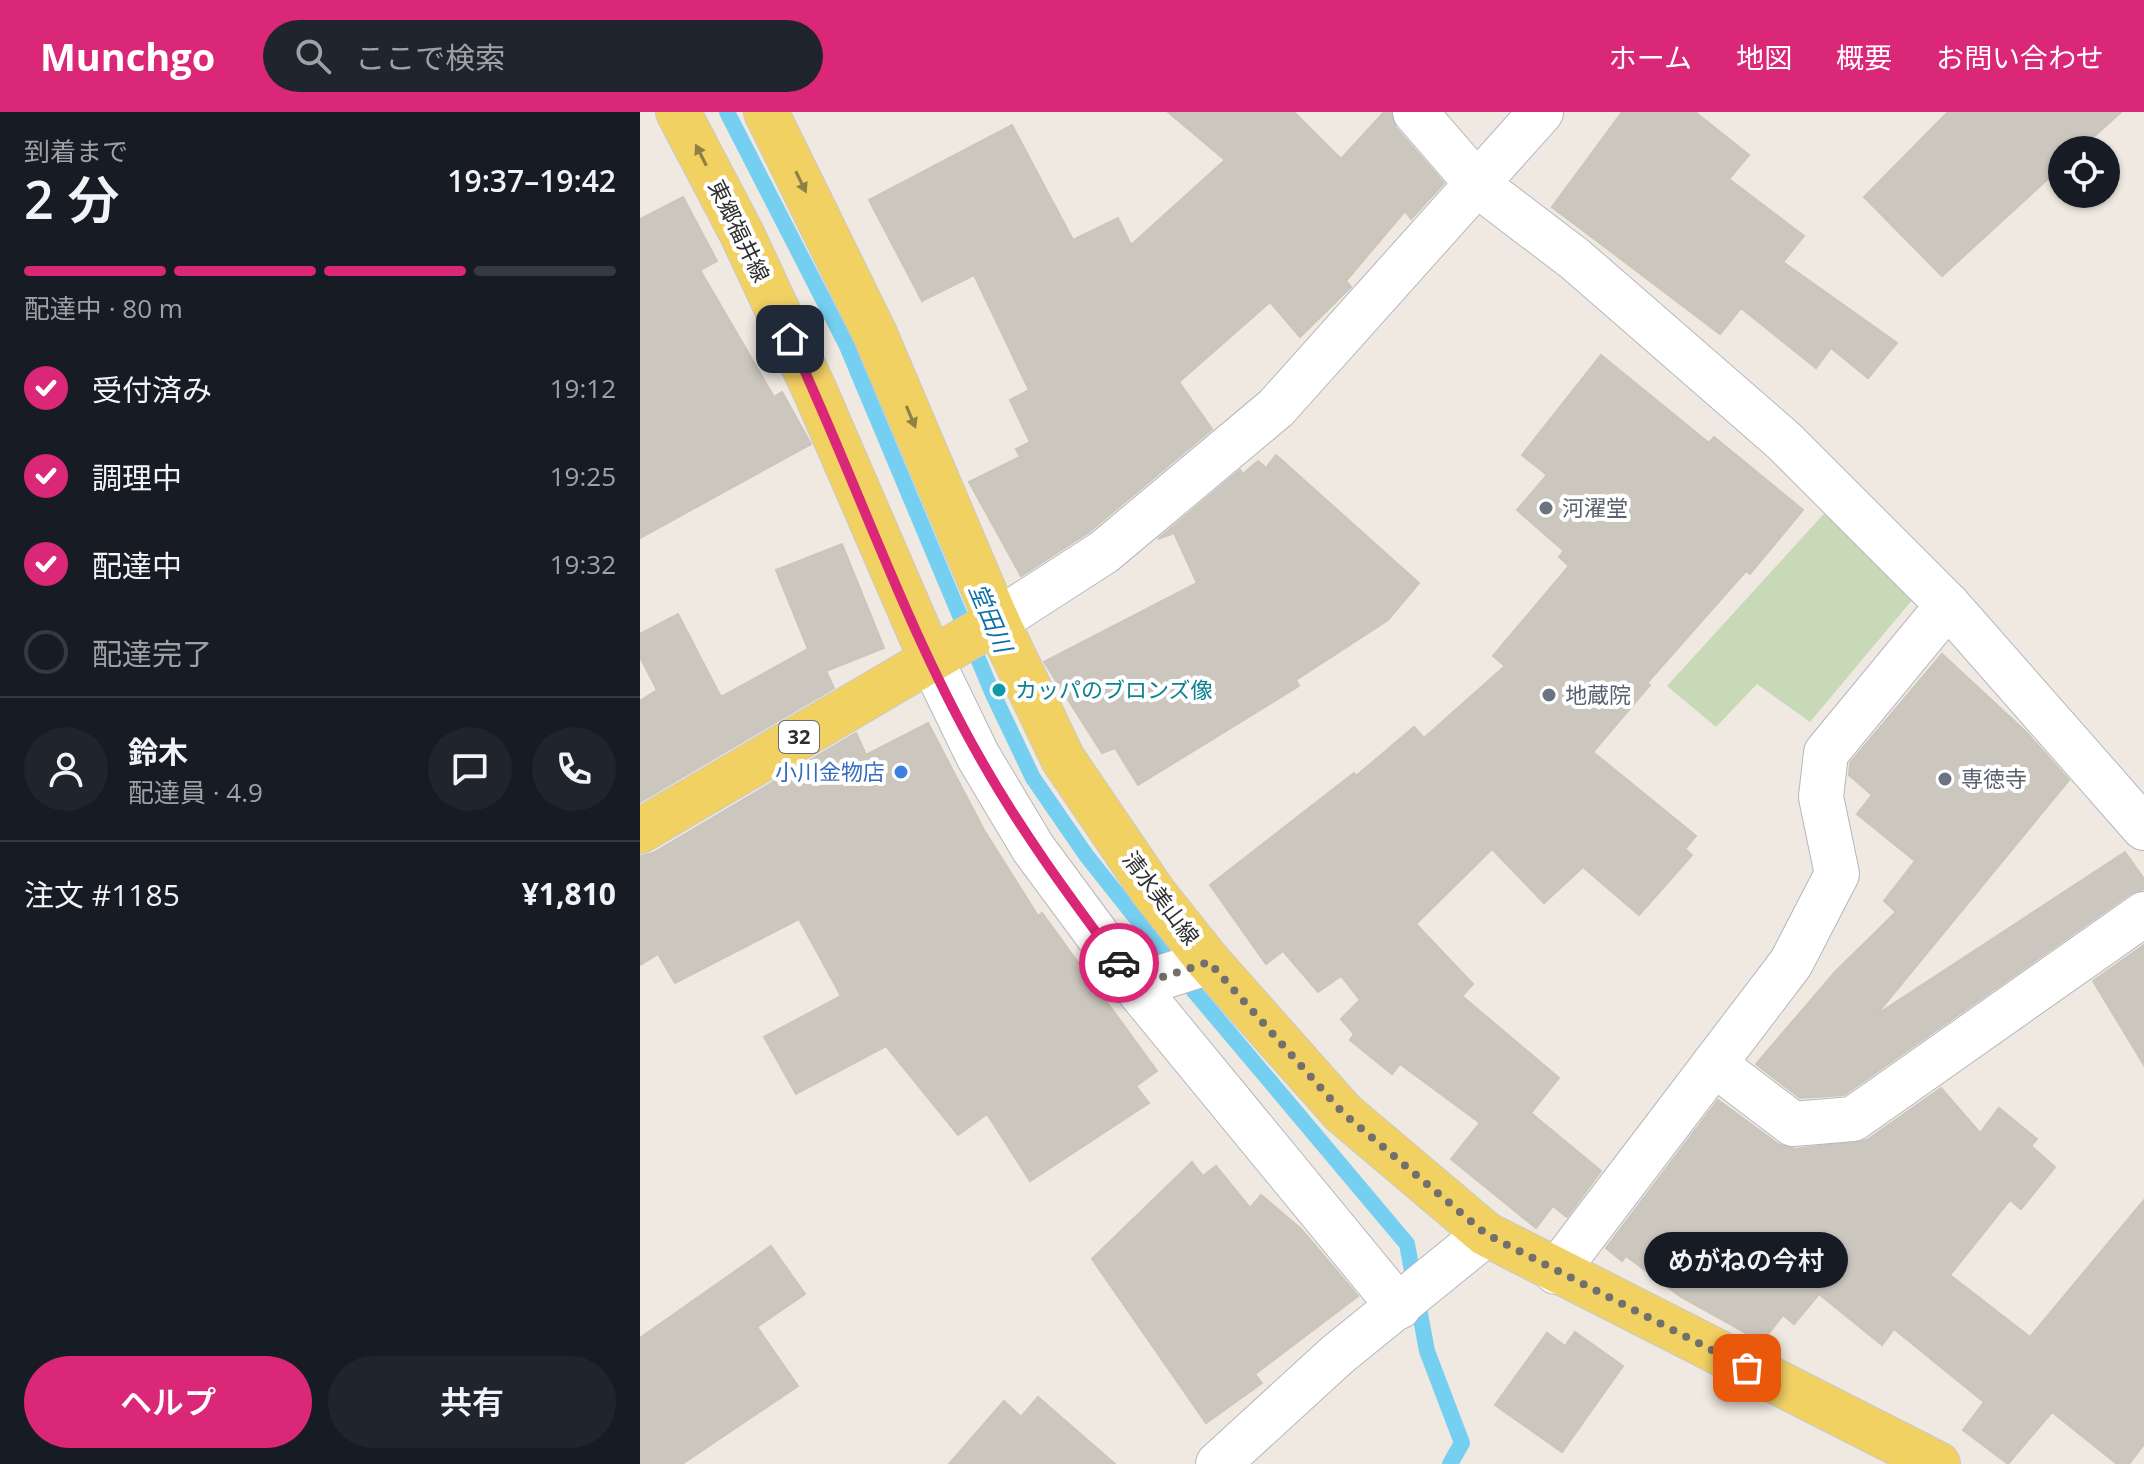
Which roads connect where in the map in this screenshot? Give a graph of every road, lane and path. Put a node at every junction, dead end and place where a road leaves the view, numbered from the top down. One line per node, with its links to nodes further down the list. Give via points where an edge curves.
1 (766, 112): 7 (main road, one-way to 7, via 875,334)
2 (1415, 112): 5 (street)
3 (1541, 112): 5 (street)
4 (684, 114): 7 (main road, 東郷福井線, one-way to 4, via 815,391)
5 (1479, 186): 6 (street, via 1575,259 1784,441); 7 (street, via 1276,408 1104,552)
6 (1948, 605): 8 (street); 12 (street, via 1826,753 1821,797 1837,874 1791,963)
7 (966, 639): 9 (main road, 32); 11 (main road, 清水美山線, via 1063,759 1154,893); 11 (street, via 978,756 1033,848)
8 (2144, 828)
9 (640, 831)
10 (2144, 914): 12 (street, via 1853,1119 1793,1124)
11 (1174, 973): 13 (main road, 清水美山線); 15 (street)
12 (1714, 1064): 14 (street)
13 (1486, 1234): 14 (main road, 清水美山線); 15 (street)
14 (1556, 1272): 17 (main road, 清水美山線)
15 (1399, 1307): 16 (street, via 1337,1355)
16 (1218, 1464)
17 (1938, 1464)

